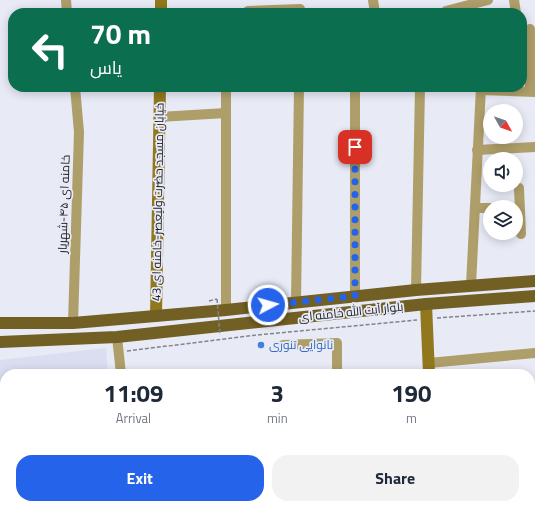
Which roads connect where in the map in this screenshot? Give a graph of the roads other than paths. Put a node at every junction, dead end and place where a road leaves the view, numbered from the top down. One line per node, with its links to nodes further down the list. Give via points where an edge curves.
1 (488, 0): 4 (street)
2 (300, 7): 3 (street)
3 (287, 8)
4 (460, 8)
5 (530, 29): 13 (street)
6 (75, 92): 30 (street, خامنه ای ۴۵-شهریار, via 79,132)
7 (160, 92): 15 (street, خیابان مسجد حضرت ولیعصر-خامنه ای 43)
8 (226, 92): 14 (street)
9 (299, 92): 25 (street)
10 (355, 92): 23 (street)
11 (420, 92): 22 (street)
12 (481, 92): 17 (street)
13 (532, 92)
14 (226, 113): 15 (street); 27 (street)
15 (159, 117): 28 (street, خیابان مسجد حضرت ولیعصر-خامنه ای 43)
16 (535, 147): 17 (street)
17 (477, 150): 18 (street)
18 (475, 208): 19 (street); 21 (street)
19 (483, 208)
20 (535, 281): 21 (main road, بلوار آیت الله خامنه ای)
21 (471, 285): 22 (main road, بلوار آیت الله خامنه ای)
22 (416, 290): 23 (main road, بلوار آیت الله خامنه ای)
23 (355, 296): 25 (main road, بلوار آیت الله خامنه ای)
24 (535, 296): 26 (main road, بلوار آیت الله خامنه ای)
25 (296, 302): 27 (main road, بلوار آیت الله خامنه ای)
26 (426, 304): 31 (main road, بلوار آیت الله خامنه ای); 35 (street)
27 (226, 310): 28 (main road, بلوار آیت الله خامنه ای)
28 (156, 316): 30 (main road, بلوار آیت الله خامنه ای)
29 (0, 323): 30 (main road, بلوار آیت الله خامنه ای)
30 (73, 323)
31 (117, 337): 32 (main road, بلوار آیت الله خامنه ای); 36 (street)
32 (0, 342)
33 (283, 345): 37 (street, via 337,343)
34 (535, 354): 35 (street)
35 (429, 368)
36 (121, 369)
37 (337, 369)

